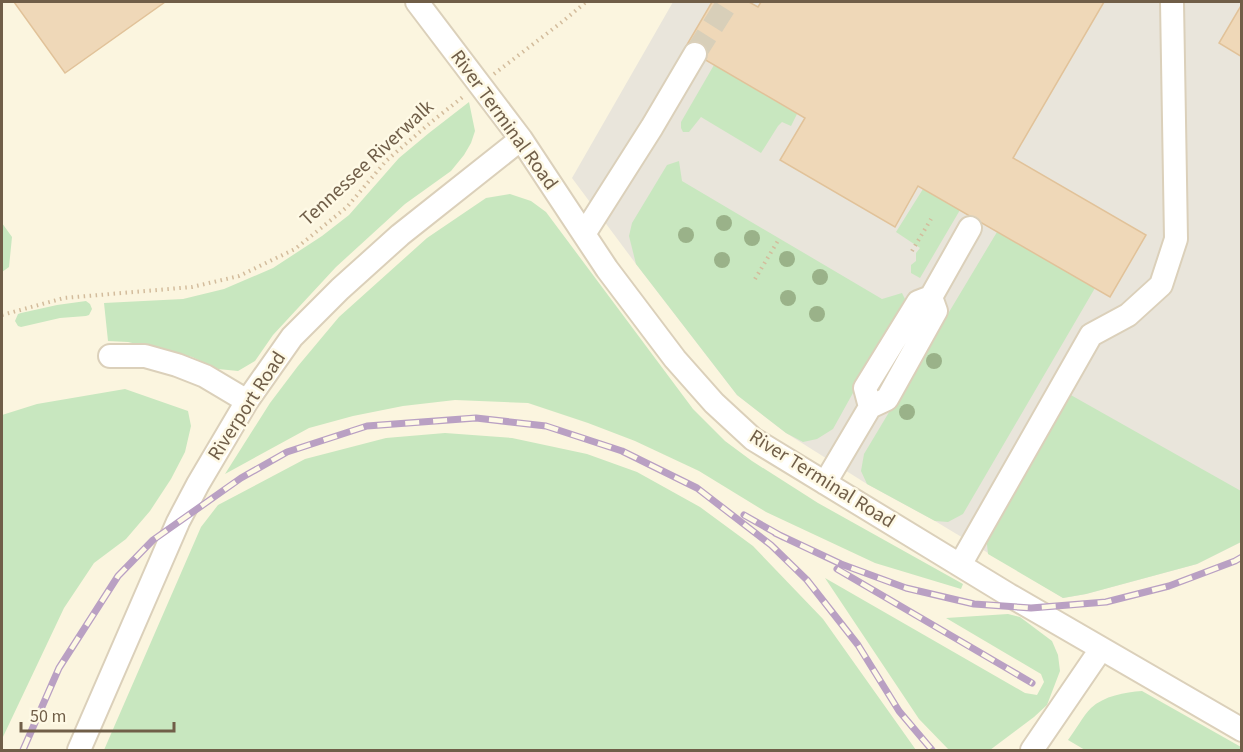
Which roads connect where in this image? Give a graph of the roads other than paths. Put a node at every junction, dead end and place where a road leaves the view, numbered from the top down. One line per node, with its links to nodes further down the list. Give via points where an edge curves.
1 (417, 2): 4 (street, River Terminal Road)
2 (1172, 2): 10 (street, via 1176,238 1161,285 1128,315 1090,335)
3 (695, 54): 6 (street)
4 (521, 139): 6 (street, River Terminal Road); 8 (street, Riverport Road, via 400,234 340,289 292,337)
5 (970, 228): 9 (street, via 931,297 936,311 887,399 870,406)
6 (584, 234): 9 (street, River Terminal Road, via 675,359 714,403 753,439)
7 (110, 356): 8 (street, via 145,356 177,365 205,376)
8 (247, 401): 13 (street, Riverport Road, via 178,522)
9 (825, 483): 10 (street, River Terminal Road)
10 (960, 565): 11 (street, River Terminal Road)
11 (1101, 650): 12 (street, River Terminal Road); 14 (street)
12 (1242, 730)
13 (79, 750)
14 (1032, 750)

